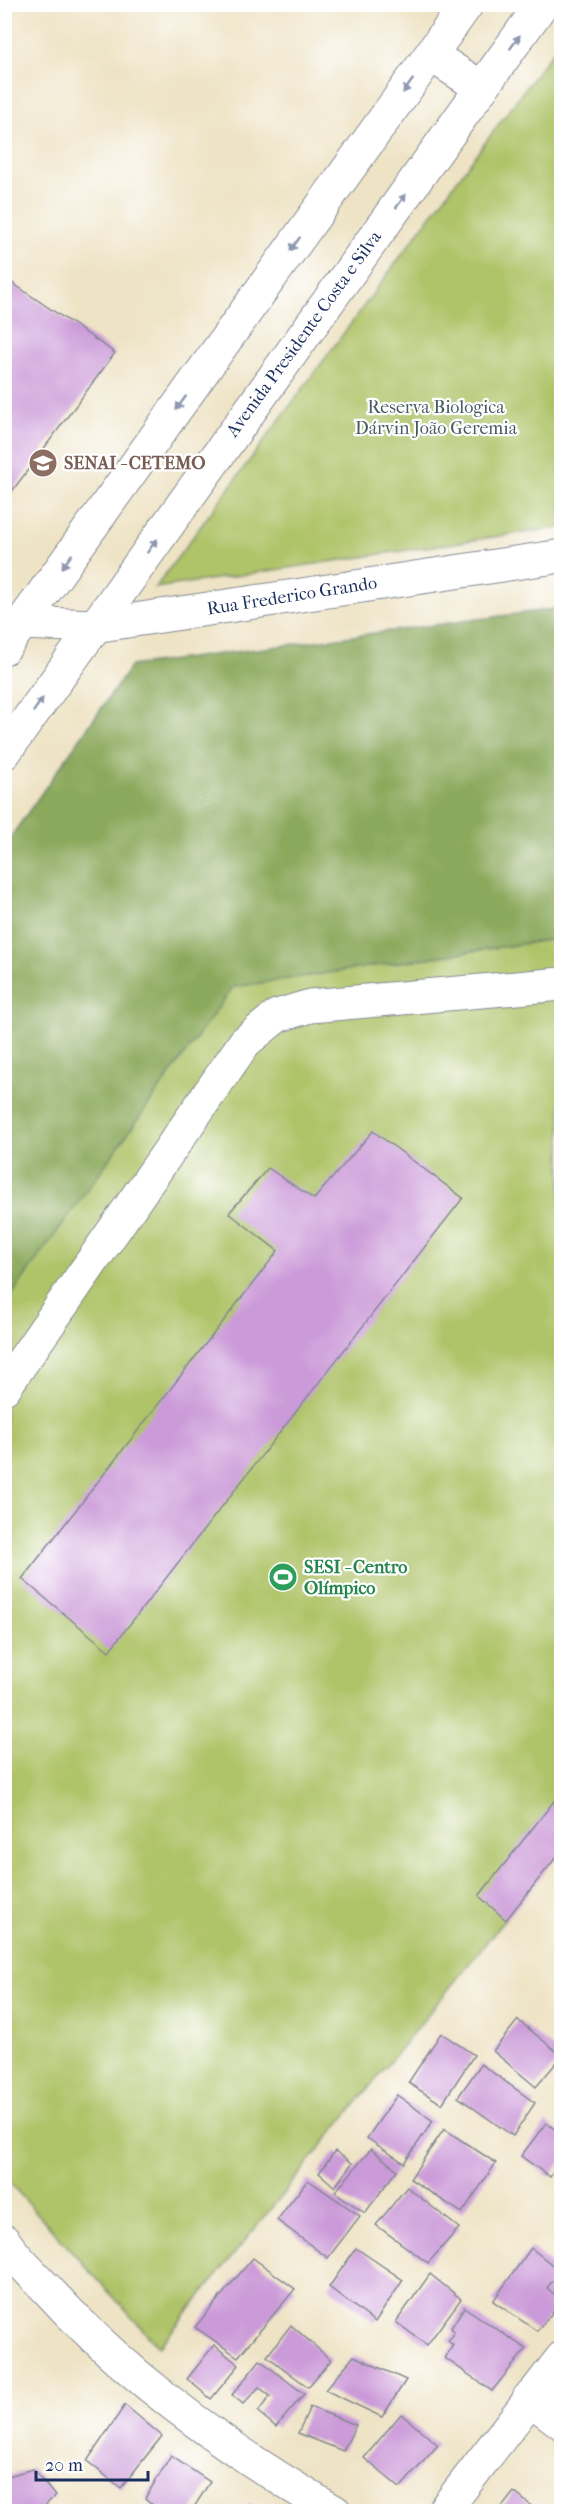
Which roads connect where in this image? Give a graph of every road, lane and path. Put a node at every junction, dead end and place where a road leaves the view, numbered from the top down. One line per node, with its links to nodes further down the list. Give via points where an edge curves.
1 (467, 4): 3 (street)
2 (542, 4): 4 (street, Avenida Presidente Costa e Silva, one-way to 2)
3 (430, 55): 4 (street); 7 (street, one-way to 7)
4 (482, 88): 6 (street, Avenida Presidente Costa e Silva, one-way to 4)
5 (561, 556): 6 (street, Rua Frederico Grando)
6 (94, 626): 7 (street, Rua Frederico Grando); 8 (street, Avenida Presidente Costa e Silva, one-way to 6)
7 (13, 635)
8 (4, 753)
9 (561, 984): 10 (street, via 310,1006 277,1016 245,1042)
10 (4, 1389)
11 (4, 2241): 15 (street, via 69,2314 142,2380 225,2443)
12 (561, 2358): 13 (street)
13 (529, 2397): 14 (street); 16 (street)
14 (561, 2423)
15 (335, 2511)
16 (443, 2511)

